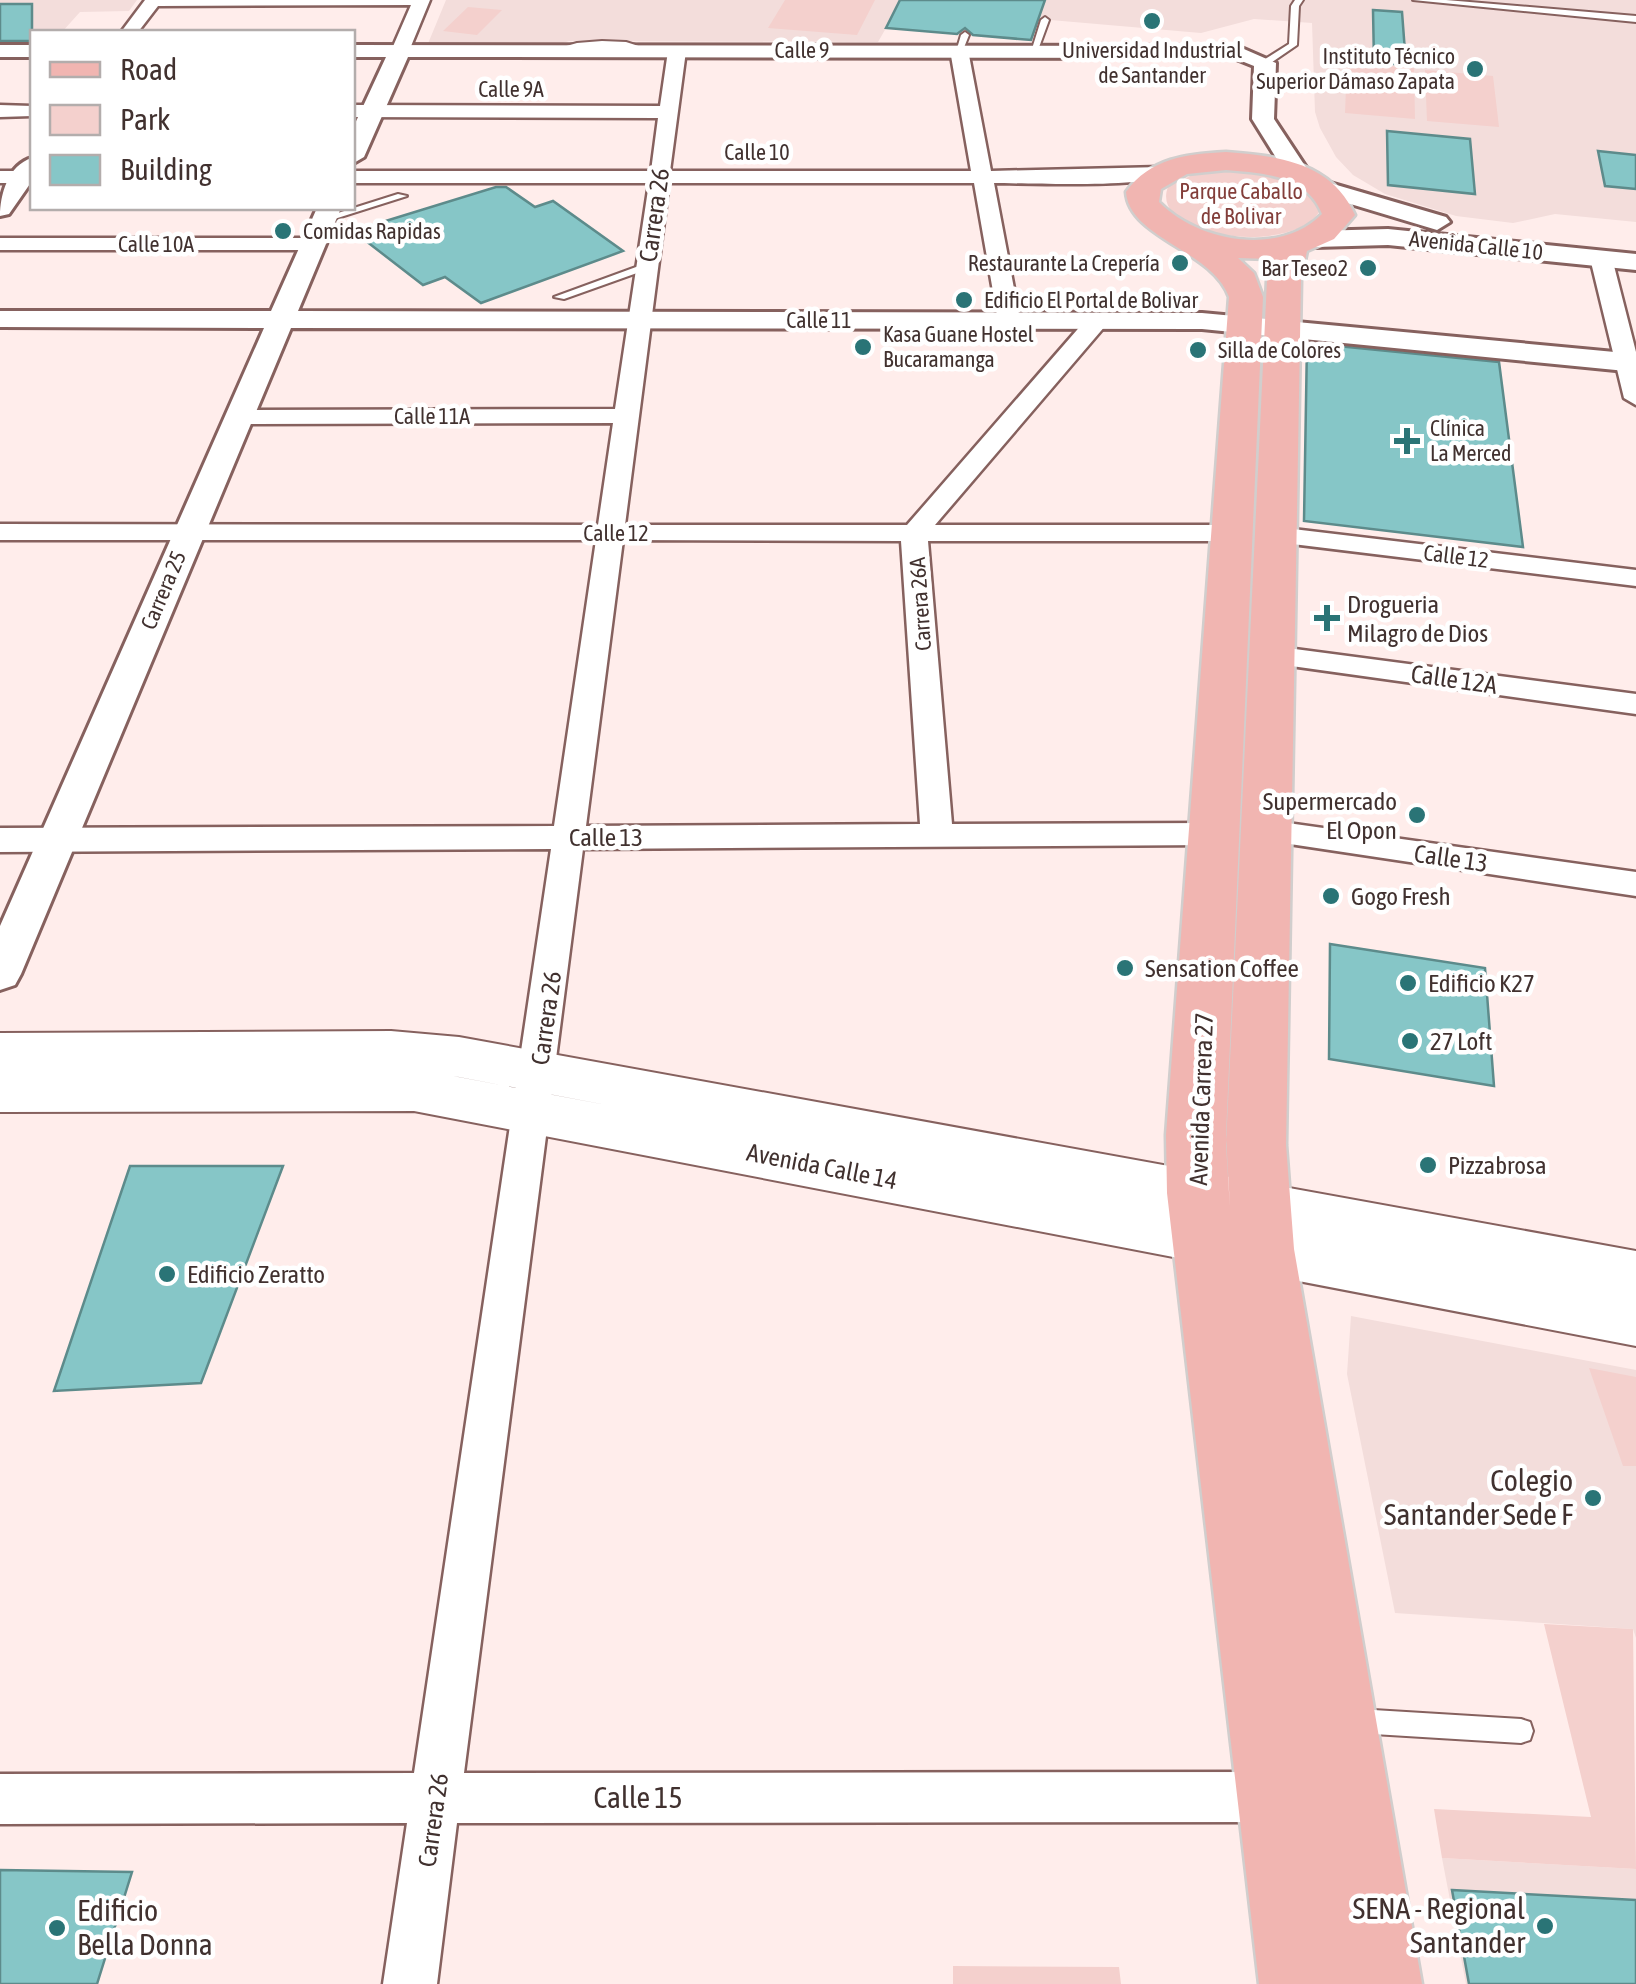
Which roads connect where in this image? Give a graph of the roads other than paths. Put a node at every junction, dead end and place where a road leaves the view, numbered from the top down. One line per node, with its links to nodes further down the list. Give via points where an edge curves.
1 (154, 0): 2 (street); 9 (street)
2 (422, 0): 15 (street)
3 (1298, 0): 17 (lane, via 1293,45)
4 (1417, 0): 6 (lane)
5 (1603, 0): 6 (lane)
6 (1607, 16): 7 (lane)
7 (1636, 19)
8 (1045, 20): 11 (lane)
9 (132, 30)
10 (962, 42): 11 (street, Calle 9); 16 (street, Calle 9); 27 (street)
11 (1034, 50): 17 (street, Calle 9, via 1209,50)
12 (0, 51): 13 (street)
13 (30, 51)
14 (355, 51): 15 (street, Calle 9)
15 (400, 51): 16 (street, Calle 9); 20 (street)
16 (677, 51): 21 (street, Carrera 26)
17 (1258, 59): 28 (street, via 1262,119)
18 (0, 110): 19 (street)
19 (30, 110)
20 (363, 111): 21 (street, Calle 9A); 22 (street)
21 (668, 112): 26 (street, Carrera 26)
22 (355, 144)
23 (1161, 173): 27 (street, Calle 10); 28 (main road, via 1226,161); 32 (main road, Avenida Carrera 27, via 1142,192 1143,204)
24 (22, 174): 30 (street)
25 (355, 177): 26 (street, Calle 10)
26 (660, 177): 27 (street, Calle 10); 38 (street, Carrera 26)
27 (982, 177): 43 (street)
28 (1311, 181): 33 (main road, Avenida Carrera 27, via 1336,201 1339,215 1331,228); 35 (street, Avenida Calle 10, via 1451,226)
29 (402, 196): 31 (lane)
30 (0, 209)
31 (322, 224): 34 (street, Calle 10A); 41 (street, Carrera 25)
32 (1186, 237): 33 (main road, via 1239,248); 45 (main road, Avenida Carrera 27, via 1237,273)
33 (1303, 242): 36 (street, Avenida Calle 10, via 1388,237); 45 (main road, Avenida Carrera 27)
34 (0, 244)
35 (1636, 248)
36 (1601, 258): 37 (street, Avenida Calle 10); 46 (street)
37 (1636, 262)
38 (647, 266): 39 (lane); 42 (street, Carrera 26)
39 (560, 297)
40 (0, 319): 41 (street, Calle 11)
41 (279, 319): 42 (street, Calle 11); 49 (street, Carrera 25)
42 (640, 320): 43 (street, Calle 11); 48 (street, Carrera 26)
43 (1009, 320): 44 (street, Calle 11)
44 (1098, 320): 45 (street, Calle 11); 53 (street, Carrera 26A)
45 (1264, 326): 46 (street, Calle 11); 54 (main road, Avenida Carrera 27)
46 (1632, 363): 47 (street)
47 (1636, 398)
48 (627, 416): 49 (street, Calle 11A); 52 (street, Carrera 26)
49 (237, 417): 51 (street, Carrera 25)
50 (0, 532): 51 (street, Calle 12)
51 (188, 532): 52 (street, Calle 12); 63 (street, Carrera 25)
52 (611, 532): 53 (street, Calle 12); 61 (street, Carrera 26)
53 (914, 533): 54 (street, Calle 12); 60 (street, Carrera 26A)
54 (1254, 534): 55 (street, Calle 12); 56 (main road, Avenida Carrera 27); 59 (main road, Avenida Carrera 27)
55 (1636, 578)
56 (1272, 655): 57 (street, Calle 12A); 58 (main road, Avenida Carrera 27)
57 (1636, 704)
58 (1267, 831): 64 (street, Calle 13); 69 (main road, Avenida Carrera 27, via 1256,1145)
59 (1213, 834): 60 (street, Calle 13); 69 (main road, Avenida Carrera 27, via 1196,1135)
60 (937, 835): 61 (street, Calle 13)
61 (570, 837): 63 (street, Calle 13); 67 (street, Carrera 26)
62 (0, 840): 63 (street, Calle 13)
63 (57, 840): 65 (street, Carrera 25)
64 (1636, 884)
65 (0, 974)
66 (0, 1053): 67 (main road, Avenida Calle 14, via 391,1051)
67 (535, 1090): 68 (main road, Avenida Calle 14); 69 (main road, Avenida Calle 14); 75 (street, Carrera 26)
68 (0, 1092)
69 (1230, 1221): 70 (main road, Avenida Calle 14); 71 (main road, Avenida Calle 14); 72 (main road, Avenida Carrera 27); 74 (main road, Avenida Carrera 27)
70 (1636, 1275)
71 (1636, 1321)
72 (1338, 1720): 73 (lane); 79 (main road, Avenida Carrera 27)
73 (1521, 1732)
74 (1276, 1797): 75 (street, Calle 15); 78 (main road, Avenida Carrera 27)
75 (436, 1798): 76 (street, Calle 15); 77 (street, Carrera 26)
76 (0, 1800)
77 (410, 1984)
78 (1301, 1984)
79 (1380, 1984)

